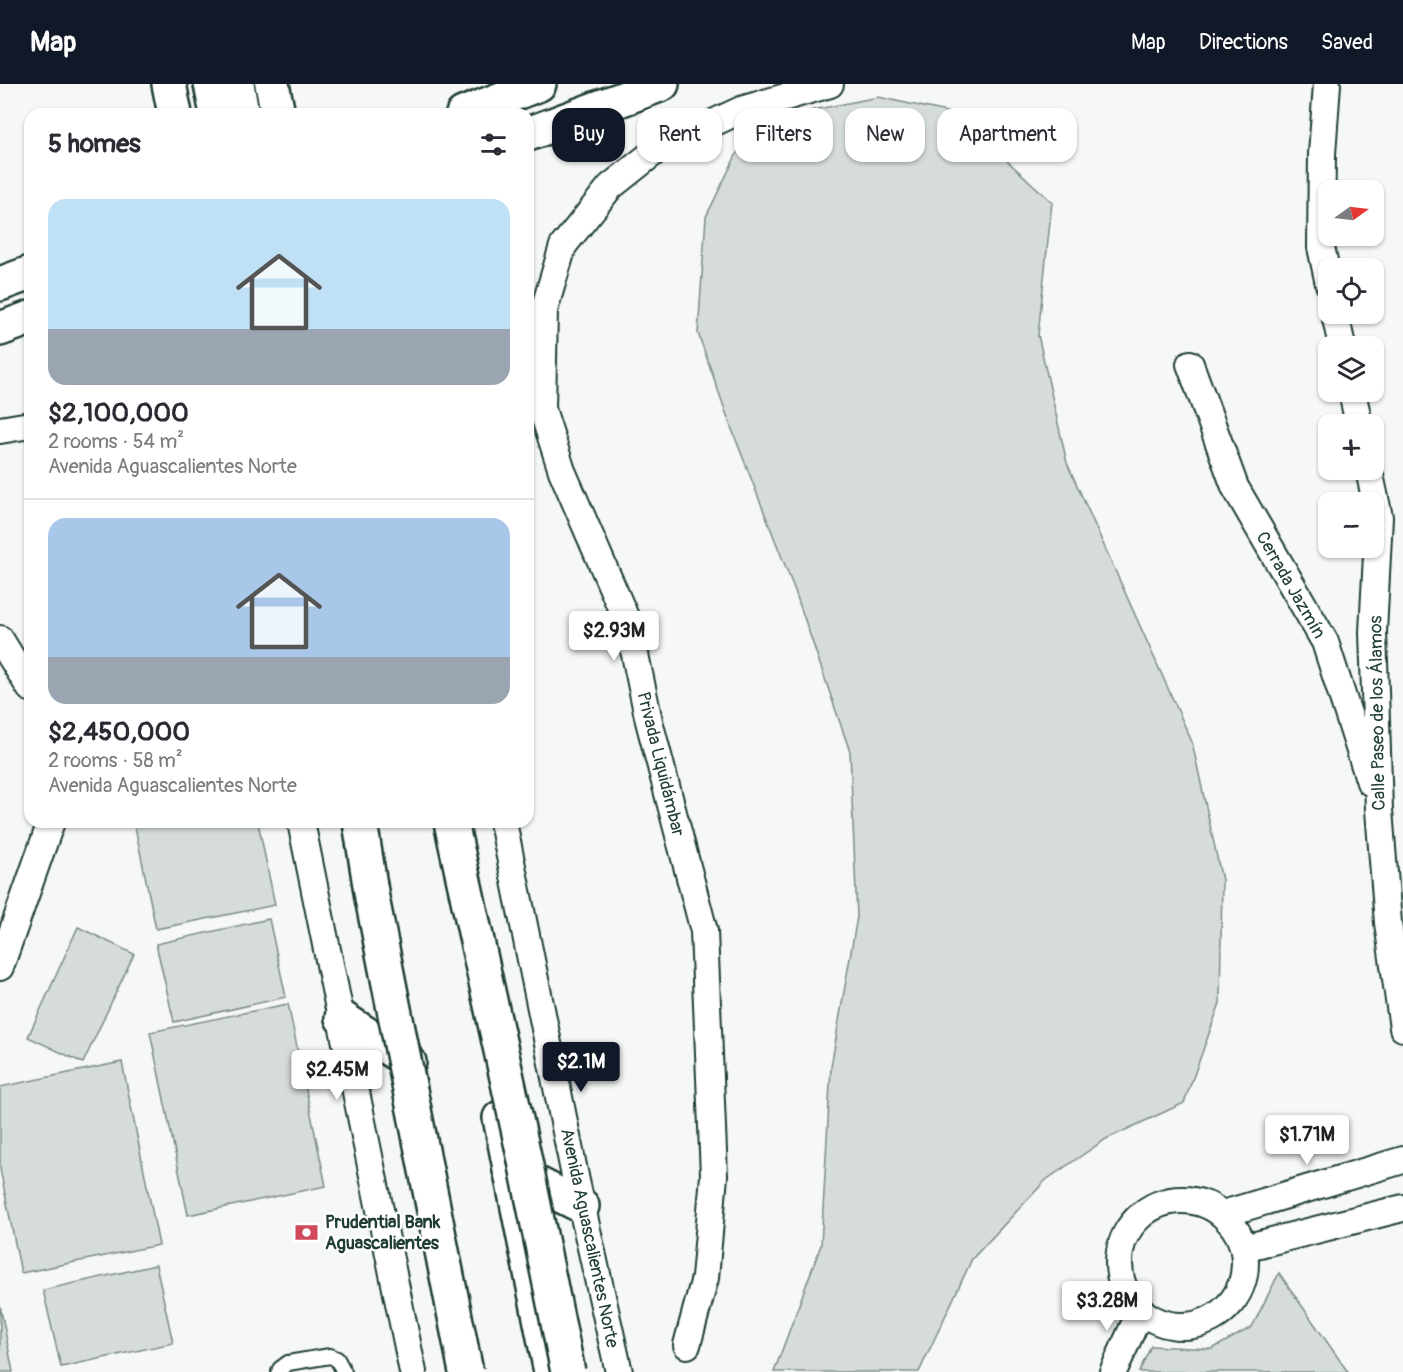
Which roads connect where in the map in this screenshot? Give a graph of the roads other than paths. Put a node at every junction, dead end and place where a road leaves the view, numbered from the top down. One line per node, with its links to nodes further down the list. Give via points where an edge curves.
1 (169, 84): 10 (main road)
2 (212, 84): 11 (main road)
3 (237, 84): 12 (main road)
4 (272, 84): 13 (main road)
5 (289, 84): 14 (main road)
6 (539, 84): 15 (main road)
7 (662, 84): 16 (main road)
8 (830, 84): 47 (street, Privada Liquidámbar, via 741,110 659,148 610,187 563,246 544,310 542,409 562,471 629,626 649,721 704,931 714,1176 705,1278)
9 (1327, 84): 17 (street, via 1322,153)
10 (174, 108)
11 (217, 108)
12 (241, 108)
13 (277, 108)
14 (294, 108)
15 (478, 108)
16 (534, 132)
17 (1323, 258)
18 (24, 275): 19 (main road)
19 (0, 284)
20 (24, 320): 21 (main road)
21 (0, 329)
22 (1190, 364): 28 (street, Cerrada Jazmín, via 1235,487 1325,642)
23 (24, 426): 24 (street)
24 (0, 430)
25 (1371, 480): 28 (street, Calle Paseo de los Álamos, via 1380,517 1373,632)
26 (0, 639): 27 (street)
27 (24, 678)
28 (1379, 810): 38 (street, Calle Paseo de los Álamos, via 1388,923)
29 (49, 828): 36 (street)
30 (302, 828): 37 (street)
31 (362, 828): 39 (main road)
32 (362, 828): 51 (main road, bridge, via 372,898)
33 (441, 828): 41 (main road)
34 (452, 828): 54 (main road, bridge)
35 (504, 828): 42 (street, Avenida Aguascalientes Norte)
36 (0, 967)
37 (342, 1018): 39 (main road); 50 (street)
38 (1403, 1028)
39 (409, 1062): 52 (main road)
40 (1403, 1160): 44 (street)
41 (510, 1170): 42 (main road); 53 (main road)
42 (582, 1206): 55 (street, Avenida Aguascalientes Norte)
43 (1403, 1208): 45 (street)
44 (1223, 1214): 45 (street, via 1236,1229); 46 (street, via 1202,1202 1177,1199 1154,1206 1134,1221 1122,1243 1119,1267 1126,1291)
45 (1244, 1248): 46 (street, via 1244,1274 1235,1299 1215,1317 1190,1326 1164,1323)
46 (1141, 1310): 56 (street)
47 (687, 1345)
48 (279, 1372): 49 (lane, via 288,1363 330,1356 337,1359)
49 (344, 1372)
50 (413, 1372)
51 (465, 1372)
52 (474, 1372)
53 (551, 1372)
54 (568, 1372)
55 (619, 1372)
56 (1113, 1372)

